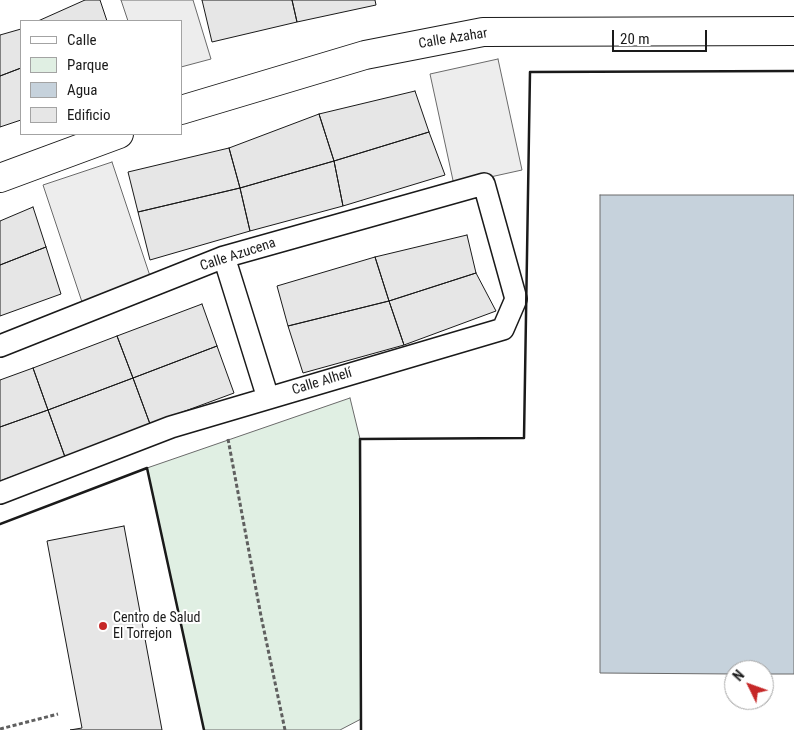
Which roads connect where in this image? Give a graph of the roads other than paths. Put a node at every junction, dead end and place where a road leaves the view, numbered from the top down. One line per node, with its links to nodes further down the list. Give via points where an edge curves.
1 (794, 32): 2 (street, Calle Azahar, via 484,32 365,55)
2 (182, 110)
3 (116, 135): 4 (street)
4 (0, 178)
5 (484, 184): 6 (street, Calle Azucena); 8 (street, Calle Alhelí, via 516,299 503,329)
6 (224, 257): 7 (street, Calle Azucena); 8 (street)
7 (0, 346)
8 (268, 398): 9 (street, Calle Alhelí, via 170,427)
9 (0, 493)

